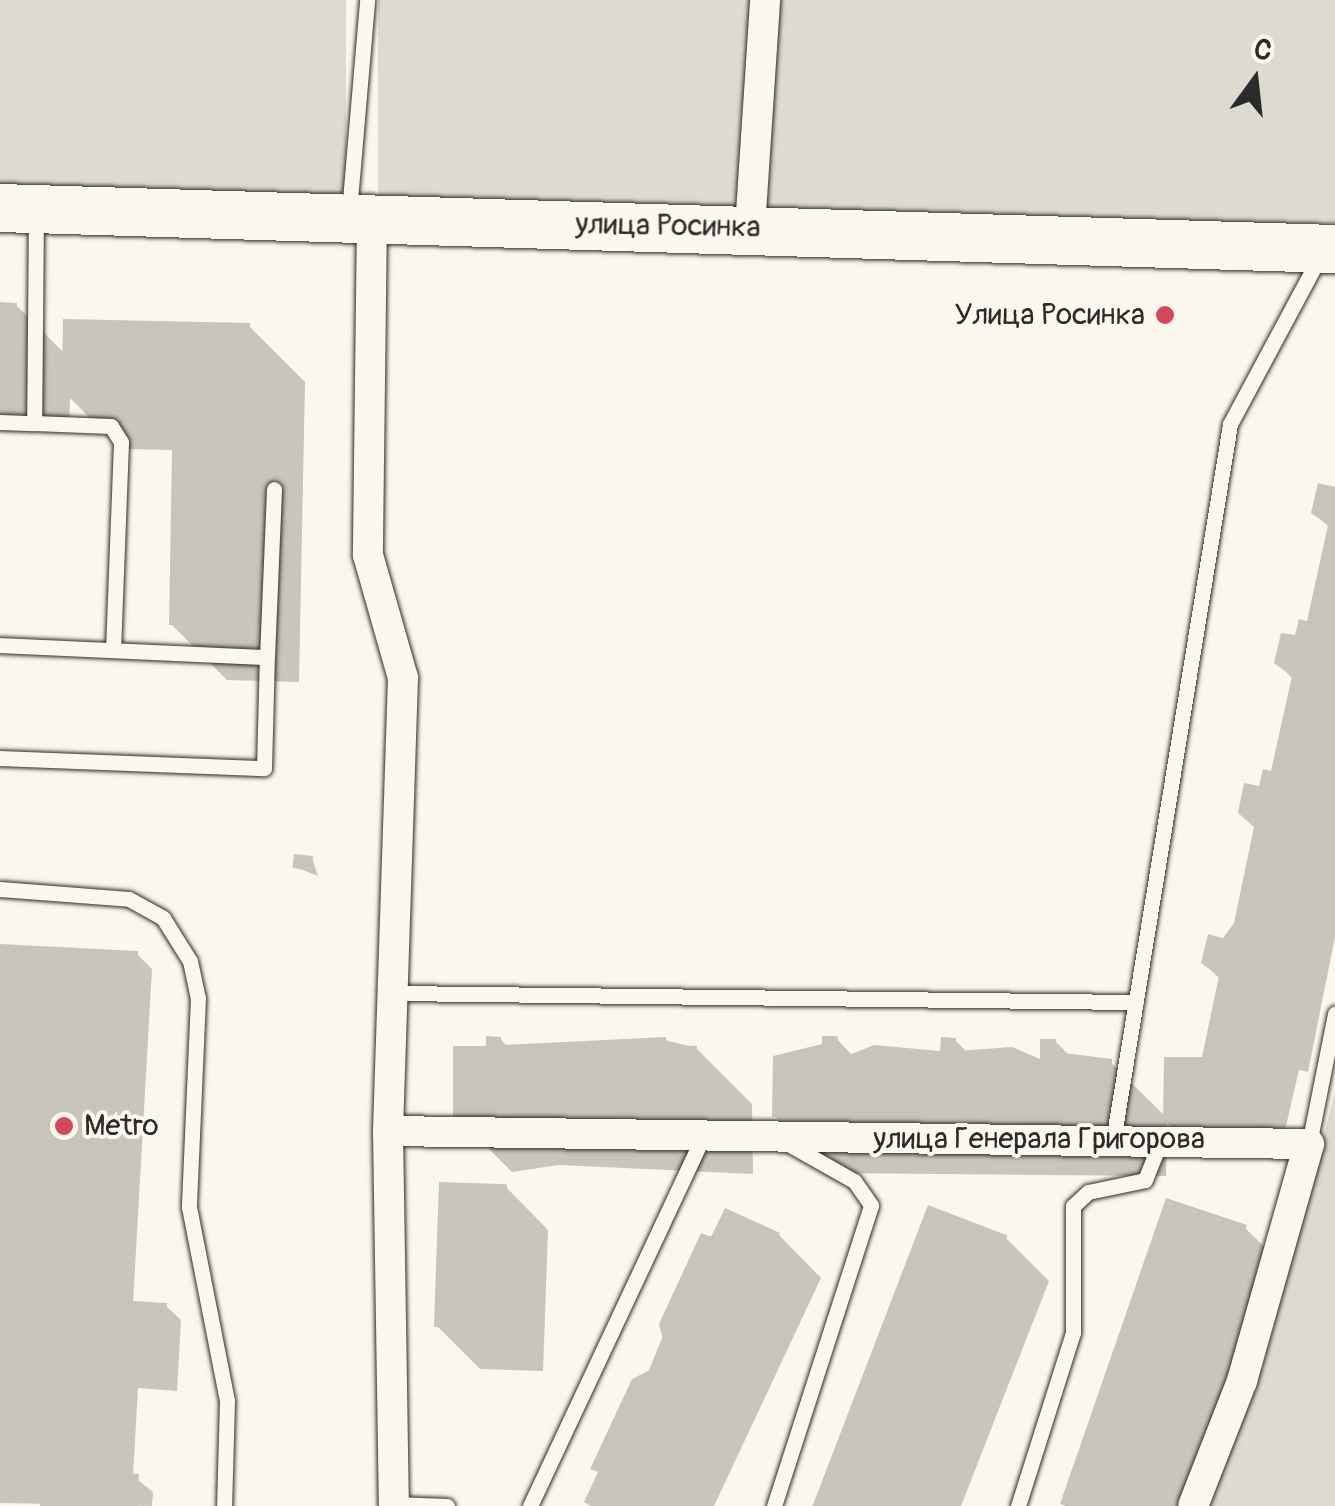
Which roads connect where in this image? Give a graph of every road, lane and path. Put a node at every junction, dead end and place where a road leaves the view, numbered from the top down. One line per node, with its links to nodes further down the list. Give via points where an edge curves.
1 (367, 0): 4 (lane)
2 (765, 0): 5 (street)
3 (18, 208): 4 (main road, улица Росинка); 8 (lane)
4 (360, 216): 5 (main road, улица Росинка); 15 (street, via 368,555 403,678)
5 (750, 228): 6 (main road, улица Росинка)
6 (1329, 248): 16 (lane, via 1230,424)
7 (0, 422): 8 (lane)
8 (34, 423): 11 (lane, via 111,426 121,442)
9 (274, 489): 12 (lane)
10 (0, 645): 11 (lane)
11 (113, 650): 12 (lane)
12 (266, 657): 13 (lane, via 264,768)
13 (0, 758)
14 (0, 889): 25 (lane, via 129,899 162,918 190,961 198,998 189,1207 227,1401)
15 (395, 993): 16 (lane); 18 (street)
16 (1136, 1002): 19 (lane)
17 (1335, 1014): 23 (lane)
18 (388, 1131): 21 (street, улица Генерала Григорова); 24 (street)
19 (1114, 1135): 20 (street, улица Генерала Григорова); 22 (street, улица Генерала Григорова)
20 (1162, 1136): 23 (street, улица Генерала Григорова); 29 (lane, via 1145,1180 1088,1192 1073,1206 1073,1333)
21 (702, 1138): 22 (street, улица Генерала Григорова); 27 (lane)
22 (782, 1140): 28 (lane, via 854,1180 871,1205)
23 (1310, 1144): 30 (street, via 1242,1381)
24 (394, 1505): 26 (lane)
25 (224, 1506)
26 (447, 1506)
27 (530, 1506)
28 (774, 1506)
29 (1018, 1506)
30 (1193, 1506)

